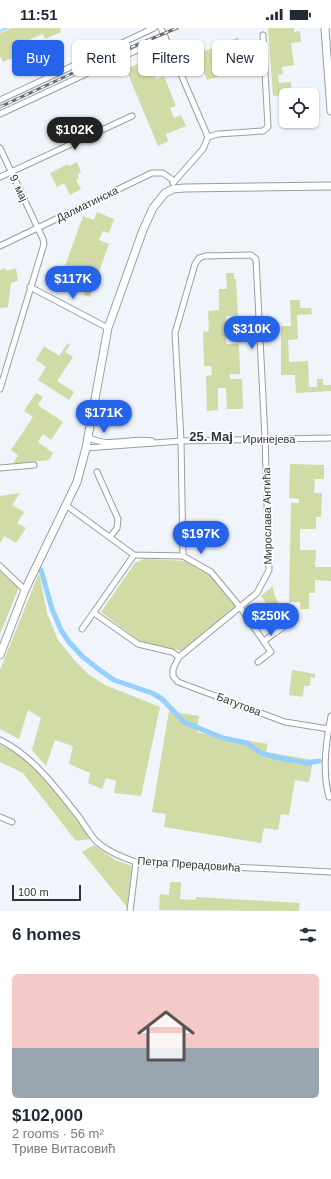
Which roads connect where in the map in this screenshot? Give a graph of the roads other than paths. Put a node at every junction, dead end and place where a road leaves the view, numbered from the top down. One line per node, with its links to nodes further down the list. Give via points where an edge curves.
1 (137, 28): 5 (street)
2 (154, 28): 5 (street)
3 (161, 28): 7 (street)
4 (325, 28): 9 (street)
5 (140, 34): 8 (street)
6 (263, 34): 13 (street, via 268,127 262,131)
7 (165, 37): 11 (street); 13 (street)
8 (0, 100)
9 (331, 108): 10 (street)
10 (331, 111)
11 (0, 114)
12 (132, 116): 15 (street)
13 (208, 137): 17 (street, via 203,149)
14 (0, 148): 15 (street, 9. мај)
15 (12, 171): 16 (street); 20 (street, 9. мај)
16 (0, 177)
17 (174, 181): 19 (street); 20 (street, Далматинска, via 163,173 152,173)
18 (331, 186): 19 (street)
19 (173, 189): 23 (street, via 165,193 153,208)
20 (38, 228): 21 (street, Далматинска); 22 (street, 9. мај, via 44,244)
21 (0, 246)
22 (30, 287): 23 (street); 24 (street, 9. мај)
23 (108, 328): 25 (street)
24 (0, 390)
25 (88, 437): 29 (street, Иринејева, via 105,443 137,440); 30 (street)
26 (265, 438): 27 (street, Иринејева); 28 (street, Иринејева); 28 (street, Мирослава Антића, via 256,259 251,255 205,256 199,258 195,264 175,333); 40 (street, Мирослава Антића, via 269,570 257,593)
27 (331, 438)
28 (181, 441): 29 (street, Иринејева); 37 (street)
29 (159, 443): 30 (street, Иринејева)
30 (86, 448): 34 (street, via 78,482)
31 (34, 465): 32 (street)
32 (0, 468)
33 (97, 472): 35 (street, via 118,519 117,528)
34 (67, 506): 35 (street); 39 (street)
35 (110, 537): 36 (street)
36 (134, 555): 37 (street); 41 (street)
37 (183, 556): 40 (street, via 211,572)
38 (0, 566): 39 (street)
39 (25, 590): 45 (street)
40 (240, 607): 44 (street); 46 (street, Мирослава Антића)
41 (94, 613): 43 (street); 46 (street, via 138,644 172,652)
42 (290, 622): 44 (street)
43 (82, 629)
44 (264, 641): 47 (street, via 271,652)
45 (0, 654)
46 (179, 657): 49 (street, Батутова, via 172,673 174,680 178,682 285,722)
47 (258, 662)
48 (331, 716): 49 (street)
49 (328, 729): 51 (street, via 326,764)
50 (0, 740): 54 (street, Петра Прерадовића, via 37,767 96,840 108,850)
51 (329, 797)
52 (0, 817): 53 (street)
53 (12, 822)
54 (136, 862): 55 (street, Петра Прерадовића); 56 (street)
55 (331, 872)
56 (130, 911)

